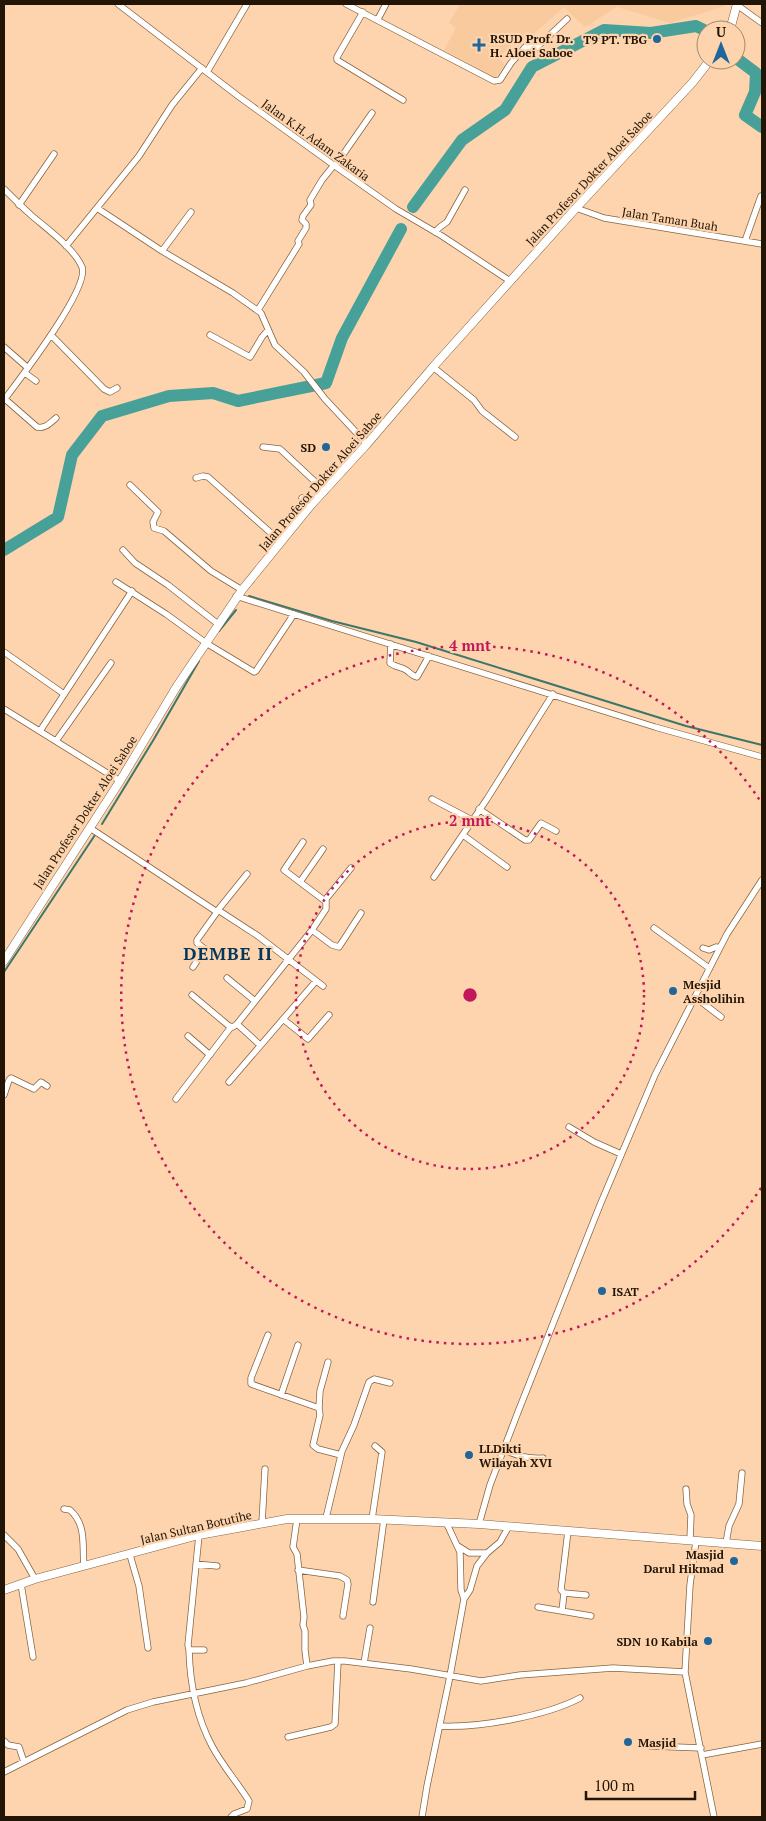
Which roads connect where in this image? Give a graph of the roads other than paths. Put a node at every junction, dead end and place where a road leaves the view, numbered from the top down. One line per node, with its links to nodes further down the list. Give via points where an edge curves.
1 (118, 4): 11 (street, Jalan K.H. Adam Zakaria)
2 (247, 4): 11 (street)
3 (346, 4): 6 (street)
4 (386, 4): 8 (street)
5 (737, 4): 9 (street); 10 (street)
6 (362, 12): 8 (street); 13 (street, via 337,60)
7 (567, 19): 8 (street, via 536,48 527,45 497,81)
8 (378, 20)
9 (733, 20)
10 (762, 23)
11 (205, 70): 16 (street, Jalan K.H. Adam Zakaria); 21 (street, via 172,105 140,156)
12 (702, 70): 22 (street, Jalan Profesor Dokter Aloei Saboe)
13 (403, 100)
14 (372, 113): 16 (street)
15 (54, 154): 20 (street)
16 (334, 166): 24 (street, Jalan K.H. Adam Zakaria); 30 (street, via 310,200 311,205 302,220 306,228 298,240 298,247)
17 (4, 189): 20 (street)
18 (465, 190): 24 (street, via 447,222)
19 (761, 196): 25 (street)
20 (19, 204): 27 (street)
21 (97, 208): 27 (street); 28 (street)
22 (576, 208): 25 (street, Jalan Taman Buah, via 604,218); 29 (street, Jalan Profesor Dokter Aloei Saboe)
23 (191, 212): 28 (street)
24 (435, 232): 29 (street, Jalan K.H. Adam Zakaria)
25 (745, 241): 26 (street, Jalan Taman Buah)
26 (762, 244)
27 (66, 246): 32 (street, via 82,267 83,275)
28 (162, 251): 30 (street)
29 (510, 281): 35 (street, Jalan Profesor Dokter Aloei Saboe)
30 (258, 310): 31 (street, via 265,318)
31 (268, 330): 33 (street, via 250,357); 42 (street, via 275,345 304,372)
32 (51, 335): 36 (street); 38 (street, via 104,389 110,392)
33 (210, 335)
34 (4, 347): 36 (street)
35 (433, 367): 41 (street); 42 (street, Jalan Profesor Dokter Aloei Saboe)
36 (27, 370): 37 (street); 39 (street)
37 (36, 381)
38 (117, 388)
39 (4, 399): 40 (street, via 37,427 45,427)
40 (56, 418)
41 (515, 437)
42 (367, 444): 46 (street, Jalan Profesor Dokter Aloei Saboe)
43 (263, 447): 46 (street, via 280,449)
44 (196, 478): 49 (street, via 208,477)
45 (130, 485): 53 (street, via 158,512 154,528 164,531)
46 (324, 491): 48 (street, Jalan Profesor Dokter Aloei Saboe)
47 (302, 498): 48 (street)
48 (311, 505): 49 (street, Jalan Profesor Dokter Aloei Saboe)
49 (281, 542): 53 (street, Jalan Profesor Dokter Aloei Saboe)
50 (123, 550): 55 (street, via 142,568)
51 (116, 582): 52 (street)
52 (132, 591): 56 (street); 61 (street)
53 (239, 593): 54 (street); 55 (street, Jalan Profesor Dokter Aloei Saboe)
54 (294, 614): 56 (street, via 254,672); 57 (street)
55 (218, 624): 56 (street, Jalan Profesor Dokter Aloei Saboe)
56 (206, 643): 67 (street, Jalan Profesor Dokter Aloei Saboe)
57 (391, 644): 59 (street); 59 (street, via 390,663 412,676 417,677)
58 (4, 652): 61 (street)
59 (429, 656): 62 (street)
60 (111, 663): 65 (street)
61 (64, 694): 64 (street)
62 (552, 694): 66 (street); 69 (street)
63 (4, 709): 64 (street)
64 (40, 731): 65 (street)
65 (56, 741): 67 (street)
66 (762, 757)
67 (120, 781): 71 (street, Jalan Profesor Dokter Aloei Saboe)
68 (432, 799): 70 (street)
69 (480, 810): 70 (street); 72 (street, via 526,840 541,823)
70 (472, 820): 73 (street)
71 (90, 828): 83 (street); 90 (street, Jalan Profesor Dokter Aloei Saboe)
72 (556, 831)
73 (462, 835): 76 (street); 79 (street)
74 (303, 842): 81 (street, via 284,870)
75 (323, 849): 81 (street)
76 (507, 866)
77 (351, 868): 82 (street)
78 (246, 874): 83 (street)
79 (434, 877)
80 (762, 880): 88 (street)
81 (300, 882): 82 (street)
82 (325, 901): 86 (street, via 326,909)
83 (218, 911): 89 (street); 91 (street, via 197,940 204,949)
84 (361, 913): 86 (street, via 339,947)
85 (654, 928): 92 (street)
86 (312, 930): 89 (street)
87 (703, 948): 88 (street)
88 (720, 948): 92 (street)
89 (289, 960): 94 (street); 98 (street)
90 (4, 961)
91 (194, 966)
92 (709, 968): 97 (street)
93 (227, 978): 98 (street)
94 (316, 980): 95 (street); 101 (street)
95 (323, 986)
96 (192, 995): 102 (street)
97 (695, 997): 100 (street); 111 (street, via 655,1075)
98 (255, 1001): 102 (street)
99 (329, 1014): 101 (street, via 308,1039)
100 (721, 1017)
101 (283, 1018): 104 (street)
102 (234, 1026): 104 (street); 105 (street)
103 (188, 1036): 105 (street)
104 (260, 1045): 106 (street)
105 (210, 1055): 109 (street)
106 (229, 1082)
107 (47, 1086): 108 (street, via 41,1082 34,1089 12,1078)
108 (4, 1095)
109 (176, 1099)
110 (568, 1127): 111 (street)
111 (621, 1154): 119 (street)
112 (268, 1335): 116 (street, via 250,1382)
113 (298, 1345): 116 (street)
114 (328, 1362): 117 (street)
115 (390, 1383): 120 (street, via 374,1379 369,1382)
116 (281, 1395): 117 (street)
117 (319, 1408): 120 (street, via 313,1445)
118 (375, 1446): 128 (street, via 382,1452)
119 (504, 1450): 121 (street, via 518,1457); 132 (street)
120 (341, 1455): 126 (street)
121 (543, 1458)
122 (265, 1469): 131 (street)
123 (742, 1473): 138 (street, via 739,1504 729,1526)
124 (686, 1489): 137 (street)
125 (64, 1509): 144 (street, via 79,1519)
126 (326, 1518): 127 (street, Jalan Sultan Botutihe); 128 (street, Jalan Sultan Botutihe)
127 (298, 1519): 131 (street, Jalan Sultan Botutihe); 146 (street, via 294,1547)
128 (372, 1519): 129 (street, Jalan Sultan Botutihe)
129 (384, 1519): 130 (street, Jalan Sultan Botutihe); 153 (street)
130 (446, 1522): 132 (street, Jalan Sultan Botutihe); 139 (street)
131 (262, 1523): 136 (street, Jalan Sultan Botutihe)
132 (479, 1524): 133 (street, Jalan Sultan Botutihe)
133 (509, 1526): 134 (street, Jalan Sultan Botutihe); 141 (street, via 500,1542)
134 (568, 1531): 137 (street, Jalan Sultan Botutihe); 150 (street, via 561,1588)
135 (4, 1536): 147 (street, via 18,1549)
136 (199, 1536): 142 (street, Jalan Sultan Botutihe); 143 (street)
137 (693, 1540): 138 (street, Jalan Sultan Botutihe); 166 (street)
138 (726, 1543): 140 (street, Jalan Sultan Botutihe)
139 (457, 1545): 141 (street, via 469,1553); 152 (street)
140 (762, 1546)
141 (487, 1553): 152 (street, via 477,1566)
142 (130, 1555): 144 (street, Jalan Sultan Botutihe); 159 (street, via 139,1586)
143 (196, 1564): 145 (street); 160 (street)
144 (84, 1566): 147 (street, Jalan Sultan Botutihe)
145 (217, 1566)
146 (298, 1570): 156 (street, via 340,1576 347,1580); 165 (street)
147 (35, 1579): 148 (street, Jalan Sultan Botutihe)
148 (21, 1584): 149 (street, Jalan Sultan Botutihe); 162 (street)
149 (4, 1590)
150 (564, 1593): 151 (street); 155 (street)
151 (586, 1595)
152 (464, 1599): 167 (street)
153 (373, 1602)
154 (538, 1607): 155 (street)
155 (562, 1611): 157 (street)
156 (343, 1616)
157 (591, 1616)
158 (370, 1628): 164 (street)
159 (148, 1648)
160 (188, 1650): 161 (street); 168 (street)
161 (204, 1650)
162 (33, 1656)
163 (338, 1661): 164 (street); 165 (street); 171 (street, via 336,1724)
164 (364, 1663): 167 (street)
165 (307, 1666): 168 (street, via 246,1683)
166 (685, 1672): 167 (street, via 613,1668 481,1681); 175 (street)
167 (450, 1676): 170 (street)
168 (192, 1693): 177 (street, via 126,1710); 179 (street, via 212,1745 249,1801 246,1809)
169 (580, 1698): 170 (street, via 566,1705 480,1725)
170 (440, 1726): 180 (street)
171 (288, 1737)
172 (4, 1740): 177 (street, via 8,1745 19,1747)
173 (762, 1744): 176 (street)
174 (650, 1746): 175 (street)
175 (701, 1748): 176 (street)
176 (702, 1755): 181 (street)
177 (24, 1762): 178 (street)
178 (4, 1772)
179 (231, 1817)
180 (422, 1817)
181 (714, 1817)

